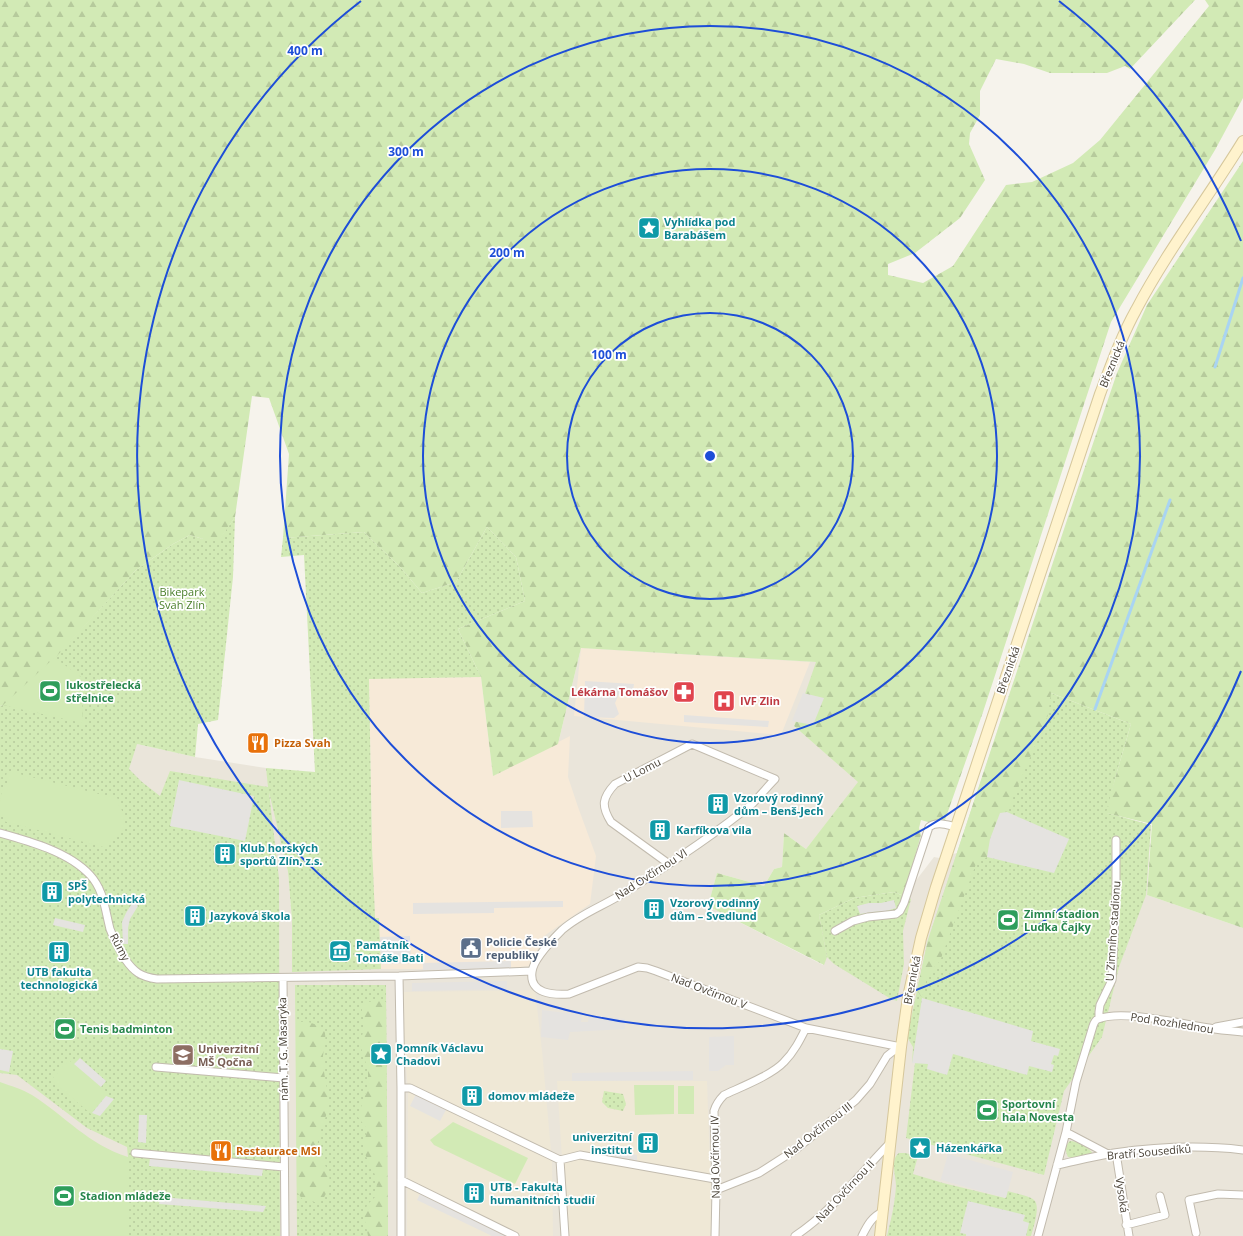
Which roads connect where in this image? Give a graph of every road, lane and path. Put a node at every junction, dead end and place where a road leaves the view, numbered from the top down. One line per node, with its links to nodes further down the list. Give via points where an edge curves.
1 (1243, 141): 3 (main road, Březnická, via 1144,295 1112,361)
2 (775, 780): 6 (street, Nad Ovčírnou VI, via 719,830); 6 (street, U Lomu, via 692,744 615,784 606,796 604,804 610,822)
3 (956, 827): 7 (street, via 939,823 929,827 900,911 896,914 853,921); 16 (main road, Březnická, via 920,945 908,997)
4 (0, 833): 10 (street, Růmy, via 57,853 90,875 101,892 118,948 139,974 157,979)
5 (1116, 840): 11 (street, U Zimního stadionu, via 1112,980 1100,1005)
6 (668, 864): 8 (street, Nad Ovčírnou VI, via 625,893 563,929 547,945)
7 (835, 931)
8 (532, 971): 9 (street); 13 (street, Nad Ovčírnou V, via 532,981 537,988 542,992 559,995 569,994 638,967 647,968)
9 (399, 976): 10 (street); 19 (street)
10 (283, 978): 18 (street, nám. T. G. Masaryka)
11 (1099, 1018): 14 (street, Pod Rozhlednou, via 1136,1016); 20 (street, via 1093,1026 1076,1082)
12 (1243, 1022): 14 (street)
13 (806, 1028): 16 (street, Nad Ovčírnou V); 29 (street, Nad Ovčírnou IV, via 792,1053 781,1065 724,1095 717,1102 714,1111)
14 (1210, 1029): 15 (street, Pod Rozhlednou)
15 (1243, 1032)
16 (901, 1047): 21 (main road, Březnická); 31 (street, Nad Ovčírnou III, via 887,1056 870,1084 856,1100 795,1150 759,1173)
17 (156, 1067): 18 (street)
18 (284, 1078): 28 (street, nám. T. G. Masaryka)
19 (402, 1088): 26 (street, via 410,1088); 30 (street)
20 (1066, 1132): 25 (street); 27 (street)
21 (891, 1142): 34 (main road, Březnická); 42 (street, Nad Ovčírnou II, via 835,1203)
22 (1243, 1150): 24 (street, Bratří Sousedíků, via 1203,1147)
23 (135, 1153): 28 (street)
24 (1116, 1153): 25 (street, Bratří Sousedíků); 35 (street, Vysoká)
25 (1108, 1154): 27 (street, Bratří Sousedíků)
26 (560, 1160): 29 (street, via 580,1155); 40 (street)
27 (1057, 1166): 45 (street)
28 (284, 1167): 37 (street, nám. T. G. Masaryka)
29 (715, 1179): 31 (street, Nad Ovčírnou IV)
30 (401, 1180): 38 (street); 39 (street)
31 (716, 1190): 41 (street, Nad Ovčírnou IV)
32 (1160, 1196): 35 (street, via 1166,1216)
33 (1243, 1196): 36 (street, via 1218,1194 1189,1200)
34 (883, 1212): 43 (street, via 874,1217); 44 (main road, Březnická)
35 (1126, 1225): 46 (street, Vysoká)
36 (1196, 1233)
37 (285, 1236)
38 (401, 1236)
39 (515, 1236)
40 (565, 1236)
41 (715, 1236)
42 (796, 1236)
43 (862, 1236)
44 (880, 1236)
45 (1039, 1236)
46 (1129, 1236)

